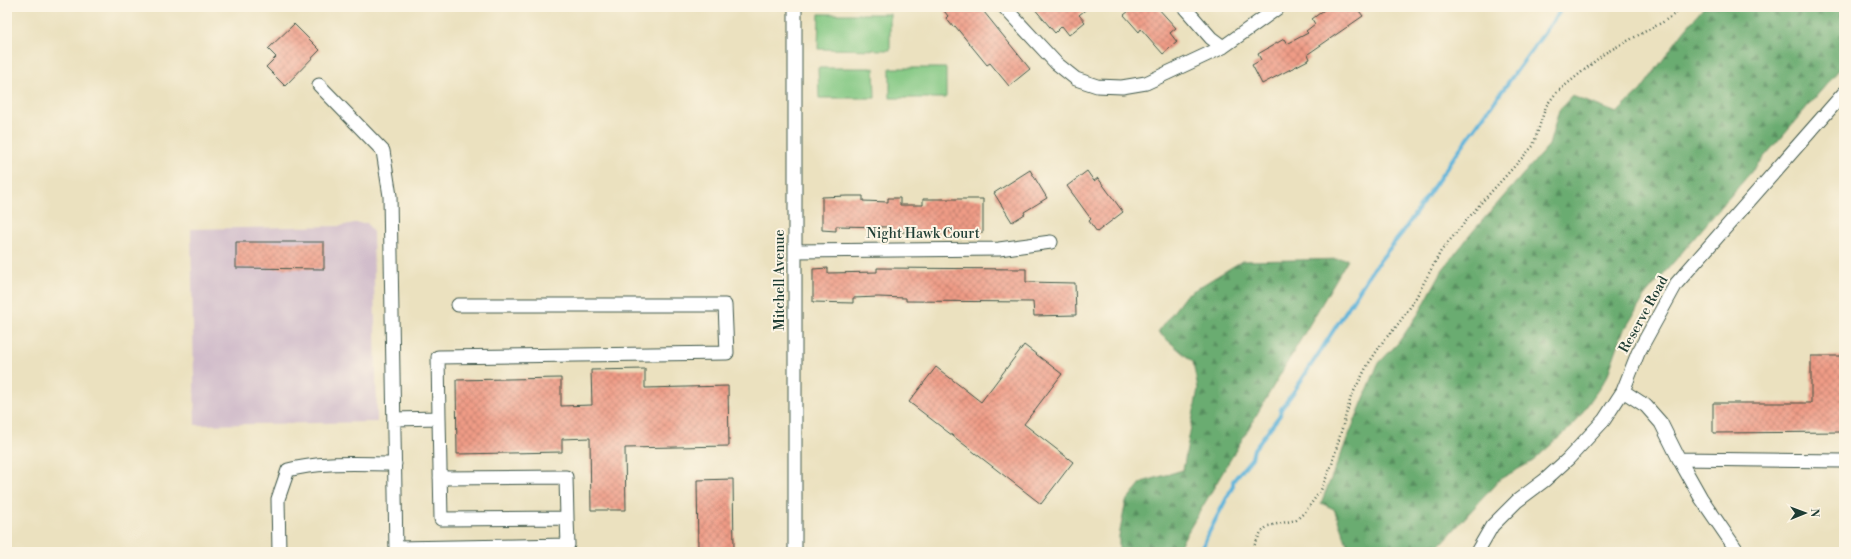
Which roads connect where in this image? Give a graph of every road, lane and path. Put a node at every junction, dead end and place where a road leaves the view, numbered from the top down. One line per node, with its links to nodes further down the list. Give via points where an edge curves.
1 (796, 7): 10 (street, Mitchell Avenue)
2 (1004, 7): 6 (street, via 1056,63 1076,79 1098,86 1122,87 1146,83)
3 (1184, 7): 6 (street, via 1211,38)
4 (1279, 7): 6 (street)
5 (1685, 7): 23 (path, via 1605,53 1569,82 1546,106 1533,146 1441,251 1414,303 1367,366 1351,397 1322,490 1296,520 1268,526 1261,532)
6 (1223, 47)
7 (319, 85): 14 (street, via 383,151 390,196)
8 (1844, 93): 12 (street, Reserve Road, via 1676,284 1638,353)
9 (1051, 242): 10 (street, Night Hawk Court, via 999,249)
10 (795, 250): 22 (street, Mitchell Avenue)
11 (458, 305): 13 (street, via 725,305 727,353 438,357)
12 (1623, 391): 15 (street, via 1646,406 1661,423); 24 (street, Reserve Road, via 1604,420 1568,459 1517,501 1492,526)
13 (439, 418): 14 (street); 18 (street)
14 (394, 419): 17 (street)
15 (1679, 460): 16 (street); 25 (street)
16 (1844, 460)
17 (395, 464): 20 (street); 21 (street, via 334,464 288,470 278,500)
18 (440, 478): 19 (street, via 566,478); 19 (street, via 441,519)
19 (567, 518): 20 (street, via 568,545)
20 (396, 550)
21 (279, 552)
22 (795, 552)
23 (1250, 552)
24 (1477, 552)
25 (1738, 552)

